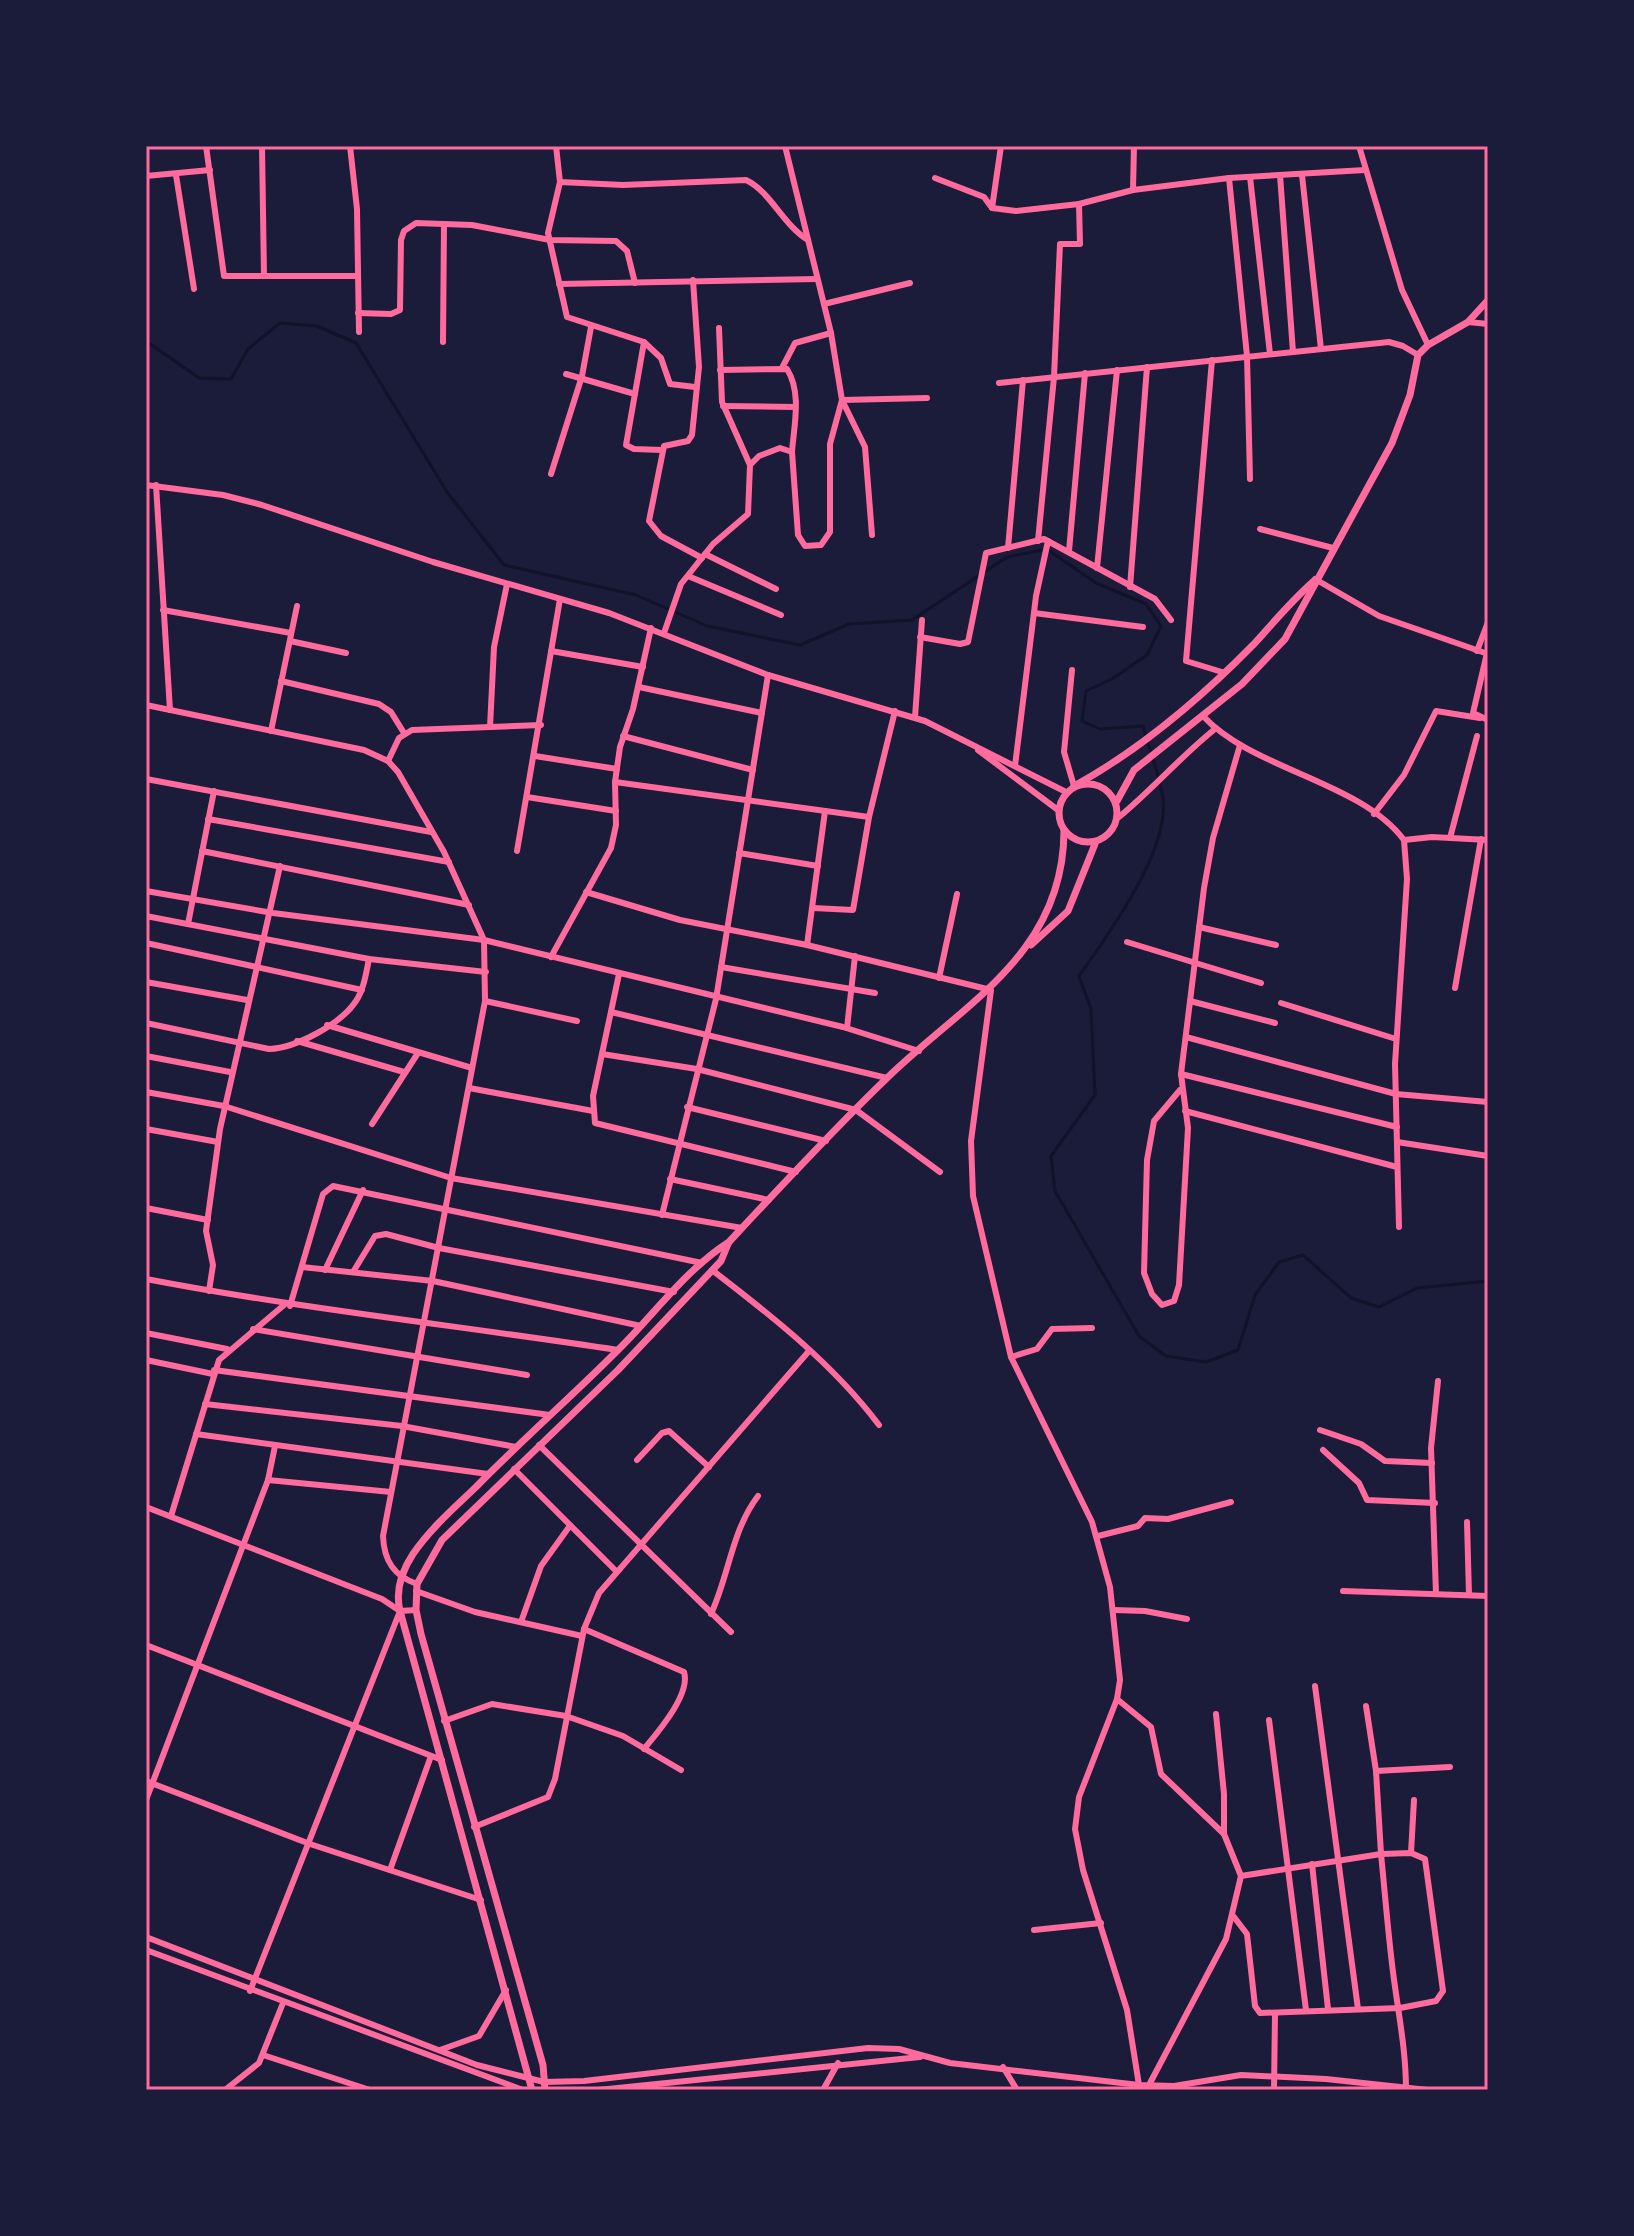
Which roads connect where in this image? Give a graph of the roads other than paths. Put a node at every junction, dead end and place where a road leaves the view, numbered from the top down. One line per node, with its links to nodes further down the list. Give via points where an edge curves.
1 (206, 146): 9 (street)
2 (262, 146): 25 (street)
3 (350, 146): 26 (street)
4 (556, 146): 18 (street)
5 (785, 146): 24 (street)
6 (1001, 146): 21 (street)
7 (1134, 146): 19 (street)
8 (1359, 146): 10 (street)
9 (210, 170): 11 (street); 25 (street, via 224,276)
10 (1365, 170): 13 (street); 44 (street, via 1412,316)
11 (176, 175): 14 (street); 32 (street)
12 (1280, 175): 13 (street); 15 (street); 46 (street)
13 (1302, 175): 45 (street)
14 (146, 176)
15 (1250, 177): 17 (street); 47 (street)
16 (935, 178): 21 (street, via 984,197)
17 (1229, 178): 19 (street); 49 (street)
18 (560, 182): 23 (street, via 549,219); 24 (street, via 746,180)
19 (1133, 190): 20 (street)
20 (1079, 204): 21 (street, via 1016,211); 58 (street, via 1080,244 1060,244)
21 (992, 208)
22 (444, 224): 23 (street); 35 (street, via 416,223 404,231 400,310); 42 (street)
23 (550, 240): 29 (street, via 620,243); 31 (street)
24 (808, 240): 27 (street)
25 (264, 276): 26 (street)
26 (358, 276): 35 (street)
27 (817, 279): 28 (street); 34 (street)
28 (693, 280): 29 (street); 61 (street, via 699,367)
29 (635, 283): 31 (street)
30 (910, 283): 34 (street)
31 (559, 284): 38 (street, via 567,317)
32 (194, 289)
33 (1488, 300): 36 (street)
34 (824, 304): 41 (street)
35 (358, 313): 40 (street)
36 (1468, 322): 37 (street); 44 (street)
37 (1488, 324)
38 (591, 327): 43 (street); 57 (street)
39 (719, 328): 53 (street)
40 (359, 332)
41 (831, 333): 52 (street, via 795,343); 64 (street)
42 (443, 342)
43 (644, 342): 61 (street, via 661,358 670,384); 62 (street)
44 (1428, 345): 48 (street)
45 (1321, 349): 46 (street); 48 (street, via 1389,342)
46 (1293, 352): 47 (street)
47 (1270, 354): 49 (street)
48 (1418, 355): 79 (street, via 1392,443)
49 (1247, 356): 50 (street); 71 (street)
50 (1212, 360): 51 (street); 108 (street, via 1186,661)
51 (1147, 367): 54 (street); 86 (street)
52 (782, 368): 53 (street); 66 (street, via 793,381)
53 (720, 370): 65 (street)
54 (1117, 370): 55 (street); 82 (street)
55 (1085, 373): 58 (street); 80 (street)
56 (566, 374): 57 (street)
57 (582, 376): 62 (street); 70 (street)
58 (1054, 377): 59 (street); 76 (street)
59 (1023, 380): 60 (street); 78 (street)
60 (999, 383)
61 (695, 387): 67 (street, via 690,439 668,443)
62 (635, 394): 67 (street, via 626,445)
63 (927, 398): 64 (street)
64 (842, 400): 68 (street, via 830,444 830,532 813,548 798,535); 75 (street, via 865,447)
65 (723, 406): 66 (street); 69 (street)
66 (795, 407): 68 (street)
67 (662, 450): 81 (street, via 649,521 661,536)
68 (792, 452): 69 (street, via 780,448)
69 (750, 465): 81 (street, via 748,514)
70 (551, 474)
71 (1250, 479)
72 (146, 485): 73 (street)
73 (156, 485): 85 (street, via 262,505); 90 (street)
74 (1260, 529): 79 (street)
75 (872, 535)
76 (1038, 541): 77 (street); 78 (street)
77 (1048, 541): 80 (street); 91 (street)
78 (1008, 548): 100 (street, via 986,553 968,642)
79 (1333, 548): 84 (street)
80 (1069, 551): 82 (street)
81 (703, 556): 83 (street); 87 (street)
82 (1097, 568): 86 (street)
83 (688, 576): 92 (street); 99 (street)
84 (1315, 579): 103 (street, via 1379,616); 108 (street); 116 (street, via 1305,608 1285,639)
85 (507, 584): 88 (street); 121 (street, via 494,647)
86 (1130, 587): 94 (street, via 1155,599)
87 (776, 589)
88 (560, 599): 97 (street); 102 (street)
89 (297, 606): 98 (street)
90 (163, 610): 98 (street); 113 (street)
91 (1034, 613): 96 (street); 131 (street)
92 (781, 615)
93 (922, 620): 100 (street)
94 (1171, 620)
95 (1488, 622): 103 (street)
96 (1143, 627)
97 (651, 628): 99 (street); 106 (street)
98 (291, 633): 101 (street)
99 (664, 633): 109 (street)
100 (920, 637): 117 (street)
101 (290, 641): 104 (street); 110 (street)
102 (551, 651): 106 (street); 120 (street)
103 (1477, 651): 105 (street)
104 (346, 653)
105 (1487, 654): 118 (street, via 1473,707)
106 (643, 667): 111 (street)
107 (1072, 670): 136 (street, via 1064,752)
108 (1222, 672): 136 (street, via 1122,760)
109 (768, 675): 114 (street); 115 (street)
110 (281, 681): 123 (street); 124 (street, via 379,704)
111 (639, 687): 115 (street); 125 (street)
112 (146, 705): 113 (street)
113 (170, 710): 123 (street)
114 (895, 711): 117 (street); 146 (street)
115 (762, 713): 133 (street)
116 (1203, 716): 122 (street); 140 (street, via 1134,770)
117 (915, 717): 127 (street)
118 (1480, 718): 119 (street); 145 (street, via 1436,711 1404,775)
119 (1488, 720)
120 (541, 725): 121 (street); 129 (street)
121 (490, 727): 124 (street)
122 (1215, 729): 128 (street); 147 (street)
123 (271, 731): 130 (street, via 364,750)
124 (404, 733): 130 (street)
125 (623, 736): 132 (street); 133 (street)
126 (1477, 736): 151 (street)
127 (964, 739): 131 (street); 142 (street)
128 (1240, 745): 145 (street, via 1315,779); 170 (street, via 1213,838)
129 (535, 756): 132 (street); 139 (street)
130 (388, 761): 150 (street, via 416,798)
131 (1015, 766): 138 (street)
132 (617, 769): 135 (street)
133 (753, 770): 141 (street)
134 (146, 779): 137 (street)
135 (615, 782): 141 (street); 143 (street)
136 (1074, 786): 138 (street); 140 (street, via 1090,785)
137 (214, 791): 148 (street); 150 (street)
138 (1066, 792): 142 (street)
139 (527, 797): 143 (street); 156 (street)
140 (1117, 801): 147 (street)
141 (747, 803): 144 (street); 157 (street)
142 (1058, 810): 149 (street)
143 (616, 811): 162 (street, via 611,848)
144 (825, 811): 146 (street); 160 (street)
145 (1374, 814): 153 (street)
146 (869, 817): 166 (street, via 853,910)
147 (1119, 817): 154 (street)
148 (208, 819): 155 (street); 158 (street)
149 (1064, 830): 154 (street); 178 (street, via 1058,886)
150 (431, 832): 158 (street)
151 (1450, 838): 152 (street); 153 (street)
152 (1484, 839): 191 (street)
153 (1404, 840): 208 (street, via 1407,879)
154 (1095, 844): 178 (street, via 1068,911)
155 (202, 851): 159 (street); 164 (street)
156 (517, 851)
157 (739, 853): 160 (street); 171 (street)
158 (449, 862): 165 (street)
159 (280, 866): 165 (street); 167 (street)
160 (818, 866): 166 (street)
161 (146, 891): 164 (street)
162 (586, 892): 171 (street); 180 (street)
163 (957, 894): 187 (street)
164 (195, 900): 167 (street); 169 (street)
165 (469, 905): 173 (street)
166 (813, 908): 176 (street)
167 (268, 913): 172 (street); 173 (street)
168 (146, 916): 169 (street)
169 (188, 924): 172 (street)
170 (1199, 927): 177 (street); 182 (street)
171 (728, 929): 176 (street); 184 (street)
172 (263, 937): 181 (street); 183 (street)
173 (484, 940): 180 (street); 185 (street)
174 (1127, 942): 182 (street)
175 (146, 943): 183 (street)
176 (807, 945): 179 (street)
177 (1276, 945)
178 (1026, 948): 193 (street)
179 (855, 956): 187 (street); 190 (street)
180 (551, 957): 186 (street)
181 (369, 959): 185 (street); 192 (street)
182 (1195, 963): 189 (street); 198 (street)
183 (256, 965): 192 (street); 196 (street)
184 (721, 967): 190 (street); 195 (street)
185 (486, 972): 197 (street)
186 (619, 974): 195 (street); 200 (street)
187 (939, 978): 193 (street)
188 (146, 982): 196 (street)
189 (1261, 983)
190 (852, 988): 194 (street); 205 (street)
191 (1455, 988)
192 (362, 990): 204 (street, via 351,1007)
193 (991, 990): 211 (street); 273 (street, via 970,1166)
194 (875, 993)
195 (716, 999): 205 (street); 206 (street)
196 (247, 1000): 210 (street)
197 (485, 1001): 201 (street); 215 (street)
198 (1190, 1001): 203 (street); 207 (street)
199 (1281, 1003): 208 (street)
200 (611, 1012): 206 (street); 213 (street)
201 (577, 1021)
202 (146, 1023): 210 (street)
203 (1275, 1023)
204 (327, 1025): 209 (street); 212 (street)
205 (847, 1028): 211 (street)
206 (707, 1036): 216 (street); 220 (street)
207 (1186, 1037): 219 (street); 224 (street)
208 (1396, 1039): 224 (street)
209 (297, 1041): 210 (street, via 269,1049); 218 (street)
210 (237, 1042): 217 (street)
211 (919, 1051): 220 (street)
212 (418, 1053): 215 (street); 218 (street)
213 (602, 1054): 216 (street); 229 (street)
214 (146, 1056): 217 (street)
215 (472, 1068): 221 (street)
216 (697, 1069): 227 (street); 228 (street)
217 (230, 1072): 226 (street)
218 (404, 1072): 231 (street)
219 (1181, 1074): 222 (street); 232 (street)
220 (887, 1078): 228 (street)
221 (469, 1088): 229 (street); 242 (street)
222 (1180, 1090): 230 (street); 230 (street, via 1154,1121 1147,1160 1144,1273 1162,1305 1174,1301 1179,1285)
223 (146, 1092): 226 (street)
224 (1396, 1094): 225 (street); 232 (street)
225 (1488, 1102)
226 (224, 1106): 235 (street); 242 (street)
227 (687, 1107): 234 (street); 237 (street)
228 (856, 1110): 234 (street); 241 (street)
229 (593, 1111): 237 (street, via 598,1126)
230 (1185, 1111): 239 (street)
231 (372, 1124)
232 (1397, 1127): 236 (street)
233 (146, 1129): 235 (street)
234 (826, 1141): 240 (street)
235 (218, 1142): 249 (street)
236 (1397, 1142): 238 (street); 239 (street)
237 (678, 1145): 240 (street); 243 (street)
238 (1488, 1156)
239 (1397, 1167): 250 (street)
240 (796, 1172): 245 (street)
241 (940, 1172)
242 (451, 1178): 247 (street); 248 (street)
243 (670, 1179): 245 (street); 248 (street)
244 (363, 1190): 247 (street); 255 (street, via 327,1188); 256 (street)
245 (769, 1200): 251 (street)
246 (146, 1208): 249 (street)
247 (445, 1212): 253 (street); 254 (street)
248 (662, 1215): 251 (street)
249 (208, 1220): 261 (street, via 206,1239 213,1265)
250 (1399, 1227)
251 (742, 1228): 252 (street)
252 (729, 1242): 254 (street); 257 (street)
253 (439, 1248): 258 (street, via 381,1234 369,1242); 260 (street); 262 (street)
254 (702, 1263): 262 (street)
255 (302, 1267): 256 (street); 263 (street)
256 (325, 1270): 258 (street)
257 (712, 1270): 271 (street); 285 (street)
258 (353, 1272): 260 (street)
259 (146, 1279): 261 (street)
260 (433, 1281): 264 (street); 265 (street)
261 (209, 1291): 263 (street)
262 (674, 1292): 265 (street)
263 (287, 1306): 264 (street); 267 (street)
264 (425, 1320): 270 (street); 272 (street)
265 (641, 1326): 270 (street)
266 (1092, 1328): 273 (street, via 1052,1329 1037,1349)
267 (253, 1329): 269 (street); 272 (street)
268 (146, 1333): 269 (street)
269 (227, 1349): 275 (street)
270 (618, 1350): 280 (street)
271 (809, 1351): 281 (street); 292 (street)
272 (417, 1357): 276 (street); 278 (street)
273 (1011, 1357): 304 (street)
274 (146, 1360): 275 (street)
275 (214, 1372): 278 (street); 279 (street)
276 (527, 1375)
277 (1438, 1381): 291 (street)
278 (408, 1397): 280 (street); 282 (street)
279 (205, 1404): 282 (street); 284 (street)
280 (550, 1415): 287 (street)
281 (879, 1425)
282 (402, 1426): 287 (street); 290 (street)
283 (1320, 1430): 291 (street, via 1361,1444 1385,1461)
284 (196, 1434): 286 (street); 301 (street)
285 (539, 1445): 293 (street); 306 (street)
286 (275, 1446): 290 (street); 295 (street)
287 (516, 1447): 294 (street)
288 (1323, 1450): 299 (street, via 1359,1483 1367,1500)
289 (637, 1460): 292 (street, via 669,1431)
290 (396, 1461): 294 (street); 296 (street)
291 (1432, 1463): 299 (street)
292 (709, 1467): 306 (street)
293 (514, 1469): 303 (street); 309 (street, via 442,1540)
294 (488, 1474): 308 (street, via 425,1540)
295 (268, 1480): 296 (street); 305 (street)
296 (391, 1492): 308 (street, via 384,1548)
297 (758, 1496): 317 (street, via 742,1519)
298 (1231, 1502): 304 (street, via 1168,1519 1145,1518 1136,1527)
299 (1435, 1503): 311 (street)
300 (146, 1507): 301 (street)
301 (171, 1516): 305 (street)
302 (1467, 1522): 312 (street)
303 (569, 1527): 307 (street); 319 (street, via 541,1566)
304 (1098, 1536): 315 (street)
305 (244, 1543): 316 (street); 323 (street)
306 (639, 1544): 307 (street); 317 (street)
307 (616, 1571): 321 (street, via 599,1593)
308 (401, 1578): 309 (street); 316 (street)
309 (417, 1587): 314 (street); 319 (street, via 475,1612)
310 (1343, 1591): 311 (street)
311 (1436, 1594): 312 (street)
312 (1469, 1595): 313 (street)
313 (1488, 1596)
314 (416, 1610): 316 (street); 330 (street)
315 (1114, 1610): 318 (street); 325 (street, via 1120,1659)
316 (400, 1611): 331 (street); 334 (street)
317 (711, 1614): 320 (street)
318 (1187, 1619)
319 (521, 1622): 321 (street)
320 (731, 1632)
321 (583, 1633): 328 (street); 332 (street, via 684,1672 681,1692)
322 (146, 1645): 323 (street)
323 (199, 1666): 331 (street); 338 (street)
324 (1315, 1686): 346 (street)
325 (1117, 1699): 342 (street, via 1151,1727 1166,1781); 353 (street, via 1076,1814 1083,1870)
326 (1366, 1706): 337 (street)
327 (1216, 1714): 342 (street)
328 (566, 1716): 330 (street, via 492,1704); 332 (street); 341 (street, via 548,1797)
329 (1269, 1720): 348 (street)
330 (444, 1721): 341 (street)
331 (354, 1727): 333 (street); 343 (street)
332 (644, 1749): 336 (street)
333 (431, 1756): 334 (street); 349 (street)
334 (442, 1760): 351 (street)
335 (1450, 1767): 337 (street)
336 (681, 1770)
337 (1376, 1771): 345 (street)
338 (149, 1782): 339 (street); 343 (street)
339 (146, 1800)
340 (1414, 1800): 344 (street)
341 (474, 1827): 378 (street)
342 (1224, 1834): 350 (street)
343 (310, 1844): 349 (street); 357 (street)
344 (1411, 1853): 345 (street); 361 (street, via 1428,1866 1443,1991 1436,2001)
345 (1381, 1854): 346 (street); 361 (street)
346 (1337, 1861): 347 (street); 363 (street)
347 (1312, 1864): 348 (street); 362 (street)
348 (1287, 1868): 350 (street); 364 (street)
349 (390, 1870): 351 (street)
350 (1241, 1876): 352 (street)
351 (481, 1900): 358 (street)
352 (1234, 1917): 365 (street, via 1247,1934 1256,2009); 377 (street)
353 (1101, 1923): 354 (street); 376 (street, via 1127,2010)
354 (1034, 1930)
355 (146, 1937): 357 (street)
356 (146, 1950): 359 (street)
357 (255, 1978): 359 (street); 366 (street)
358 (506, 1990): 366 (street, via 479,2036); 374 (street)
359 (250, 1991): 360 (street)
360 (283, 2003): 368 (street); 382 (street)
361 (1400, 2008): 363 (street); 379 (street)
362 (1328, 2009): 363 (street); 364 (street)
363 (1358, 2009)
364 (1306, 2010): 365 (street)
365 (1275, 2013): 373 (street)
366 (440, 2050): 374 (street)
367 (847, 2050): 369 (street, via 899,2049); 370 (street); 378 (street)
368 (263, 2055): 380 (street); 381 (street)
369 (924, 2057): 370 (street); 372 (street)
370 (848, 2062): 371 (street)
371 (838, 2063): 384 (street); 385 (street)
372 (1003, 2067): 376 (street); 386 (street)
373 (1275, 2077): 375 (street); 377 (street, via 1241,2075); 387 (street)
374 (530, 2079): 378 (street); 383 (street)
375 (1350, 2082): 379 (street); 388 (street)
376 (1139, 2085): 377 (street)
377 (1149, 2085)
378 (545, 2086)
379 (1406, 2089): 389 (street)
380 (225, 2090)
381 (370, 2090)
382 (523, 2090)
383 (532, 2090)
384 (598, 2090)
385 (823, 2090)
386 (1017, 2090)
387 (1274, 2090)
388 (1349, 2090)
389 (1428, 2090)

